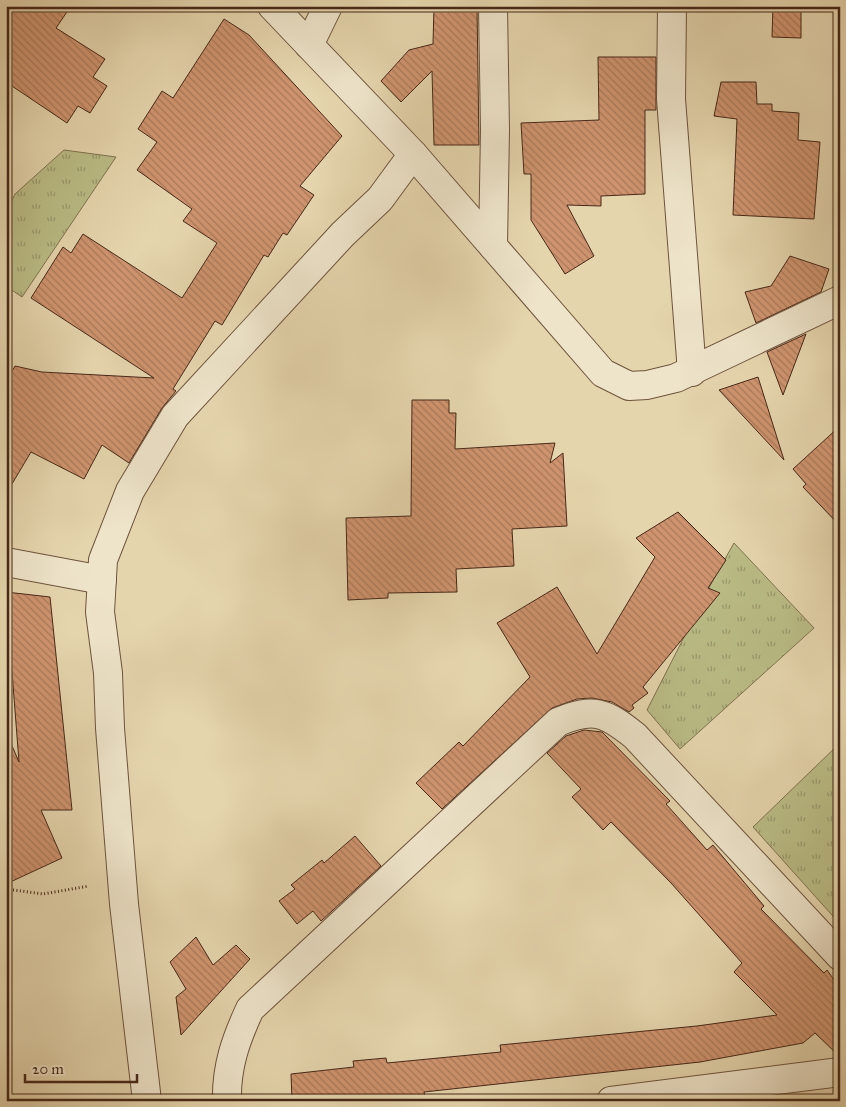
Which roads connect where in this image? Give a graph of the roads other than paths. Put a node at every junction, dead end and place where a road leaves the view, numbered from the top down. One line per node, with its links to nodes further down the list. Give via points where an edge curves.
1 (272, 6): 5 (street)
2 (328, 6): 5 (street)
3 (493, 6): 7 (street)
4 (672, 6): 9 (street, via 671,99)
5 (309, 45): 6 (street)
6 (413, 154): 7 (street); 11 (street, via 380,199 343,234 175,416 130,491 103,560)
7 (493, 246): 9 (street, via 603,373 629,386 647,385)
8 (840, 300): 9 (street)
9 (692, 372)
10 (6, 562): 11 (street)
11 (102, 580): 14 (street, via 100,612 108,673 123,890)
12 (840, 956): 15 (street, via 635,736 617,722 599,714 579,713 558,722 250,1009 234,1046 226,1078)
13 (840, 1072): 16 (street)
14 (147, 1101)
15 (227, 1101)
16 (611, 1101)

